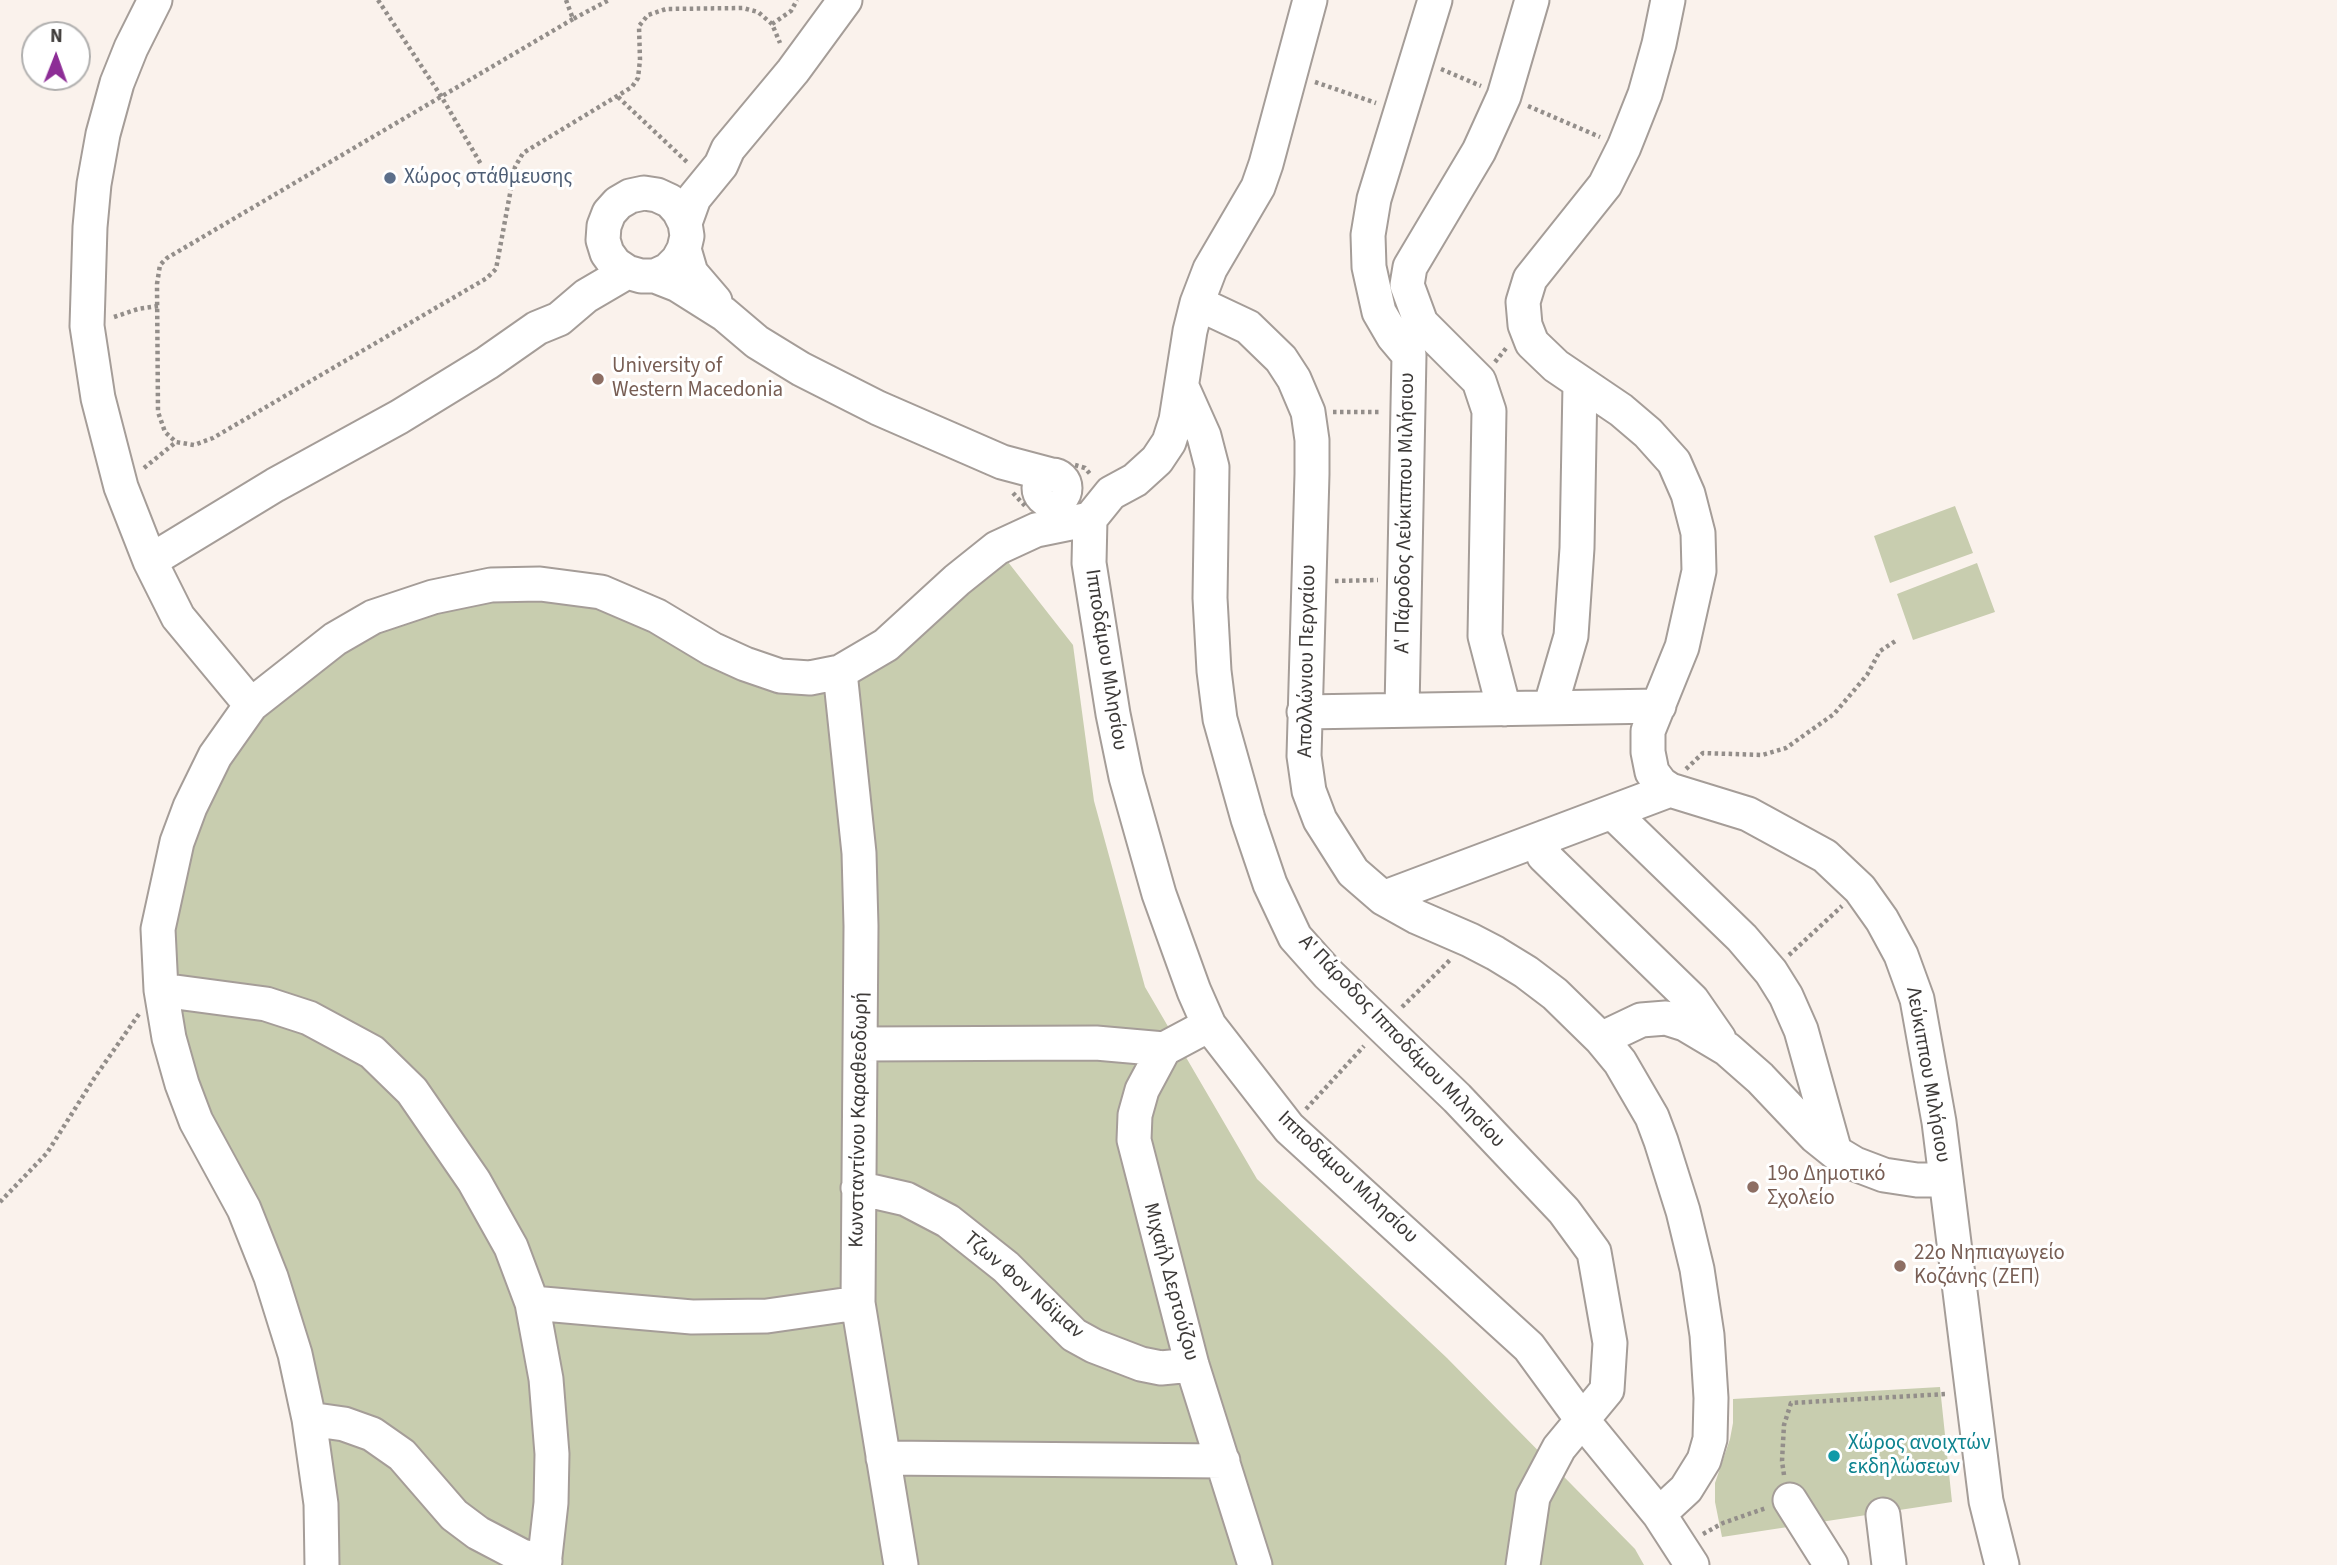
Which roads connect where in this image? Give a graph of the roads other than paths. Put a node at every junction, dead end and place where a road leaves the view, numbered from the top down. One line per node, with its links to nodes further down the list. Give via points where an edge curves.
1 (155, 0): 18 (street, via 117,83 103,134 90,227 87,326 98,398 121,486)
2 (845, 0): 7 (street)
3 (1310, 0): 12 (street, via 1258,187 1210,269)
4 (1436, 0): 24 (street, Α' Πάροδος Λεύκιππου Μιλήσιου, via 1374,199 1368,236 1368,267 1379,312 1409,355)
5 (1532, 0): 23 (street, via 1504,96 1479,151 1410,267 1407,285 1421,323 1479,382 1489,411 1485,636)
6 (1668, 0): 15 (street, via 1645,94 1624,146 1605,185 1530,279 1523,302 1532,343)
7 (728, 149): 8 (street, via 680,186); 9 (street, via 694,198)
8 (657, 195): 9 (street, via 679,211); 10 (street, via 643,193 618,203 609,213)
9 (685, 236): 11 (street, via 678,260 668,270); 13 (street, via 691,273)
10 (603, 240): 11 (street, via 615,264); 14 (street, via 595,265)
11 (641, 274): 13 (street, via 678,285); 14 (street, via 586,296 559,318)
12 (1197, 303): 16 (street); 25 (street, Απολλώνιου Περγαίου, via 1248,327 1281,359 1308,412 1312,440)
13 (724, 314): 17 (street, via 757,342 801,369 1002,462 1050,487)
14 (537, 328): 18 (street, via 399,417)
15 (1580, 384): 21 (street, via 1621,410 1674,462 1698,533 1699,571 1692,609); 22 (street, via 1571,636)
16 (1182, 389): 17 (street, via 1169,442 1157,460 1111,493); 43 (street, Α' Πάροδος Ιπποδάμου Μιλησίου, via 1207,443 1212,467 1210,598 1220,719 1270,884 1295,937 1457,1098 1564,1211 1594,1252 1610,1343 1607,1390)
17 (1090, 519): 19 (street, via 1036,530 997,548 886,645); 31 (street, Ιπποδάμου Μιλησίου, via 1088,563 1126,777 1159,894)
18 (150, 561): 20 (street, via 178,617)
19 (840, 672): 20 (street, via 810,678 780,676 712,649 657,616 601,592 540,583 491,584 373,617 335,639); 33 (street, Κωνσταντίνου Καραθεοδωρή, via 859,853)
20 (251, 705): 30 (street, via 215,756 177,842 158,929)
21 (1659, 706): 22 (street); 26 (street, via 1648,731 1648,752 1653,772)
22 (1550, 708): 23 (street)
23 (1504, 709): 24 (street)
24 (1402, 710): 25 (street)
25 (1304, 712): 29 (street, Απολλώνιου Περγαίου, via 1309,791 1320,820 1353,872)
26 (1670, 790): 27 (street); 37 (street, Λεύκιππου Μιλήσιου, via 1748,814 1825,856 1860,889 1882,920 1917,999)
27 (1612, 812): 28 (street); 36 (street, via 1771,972 1801,1030)
28 (1545, 837): 29 (street); 35 (street, via 1544,856 1692,1000)
29 (1383, 898): 32 (street, Απολλώνιου Περγαίου, via 1526,972)
30 (161, 990): 39 (street, via 266,1004 309,1018 372,1052 412,1091 474,1181 511,1247); 42 (street, via 182,1084 196,1121 244,1209 271,1277)
31 (1209, 1025): 34 (street); 43 (street, Ιπποδάμου Μιλησίου, via 1289,1128 1529,1347)
32 (1601, 1039): 35 (street, via 1641,1020 1666,1018); 47 (street, Απολλώνιου Περγαίου, via 1632,1081 1661,1141 1697,1269 1707,1335 1710,1439 1704,1460 1686,1489)
33 (862, 1044): 34 (street, via 1096,1043); 38 (street, Κωνσταντίνου Καραθεοδωρή)
34 (1164, 1049): 41 (street, Μιχαήλ Δερτούζου, via 1142,1090 1134,1140)
35 (1727, 1049): 36 (street)
36 (1835, 1152): 37 (street, via 1884,1175)
37 (1945, 1180): 57 (street, Λεύκιππου Μιλήσιου, via 1986,1501)
38 (858, 1188): 40 (street, Κωνσταντίνου Καραθεοδωρή); 41 (street, Τζων Φον Νόϊμαν, via 906,1199 948,1222 1006,1267 1074,1335 1094,1346 1161,1368)
39 (532, 1303): 40 (street, via 692,1317 767,1316); 49 (street, via 546,1379 552,1454)
40 (859, 1303): 44 (street, Κωνσταντίνου Καραθεοδωρή)
41 (1192, 1365): 45 (street, Μιχαήλ Δερτούζου)
42 (309, 1419): 49 (street, via 372,1434 402,1455 454,1515 478,1533); 50 (street)
43 (1583, 1421): 47 (street, Ιπποδάμου Μιλησίου); 53 (street, Α' Πάροδος Ιπποδάμου Μιλησίου, via 1559,1448 1533,1497)
44 (883, 1458): 45 (street); 51 (street, Κωνσταντίνου Καραθεοδωρή)
45 (1223, 1461): 52 (street, Μιχαήλ Δερτούζου)
46 (1790, 1500): 55 (street)
47 (1660, 1514): 54 (street, Ιπποδάμου Μιλησίου)
48 (1884, 1515): 56 (street)
49 (544, 1563)
50 (322, 1565)
51 (901, 1565)
52 (1255, 1565)
53 (1523, 1565)
54 (1692, 1565)
55 (1831, 1565)
56 (1889, 1565)
57 (2002, 1565)

